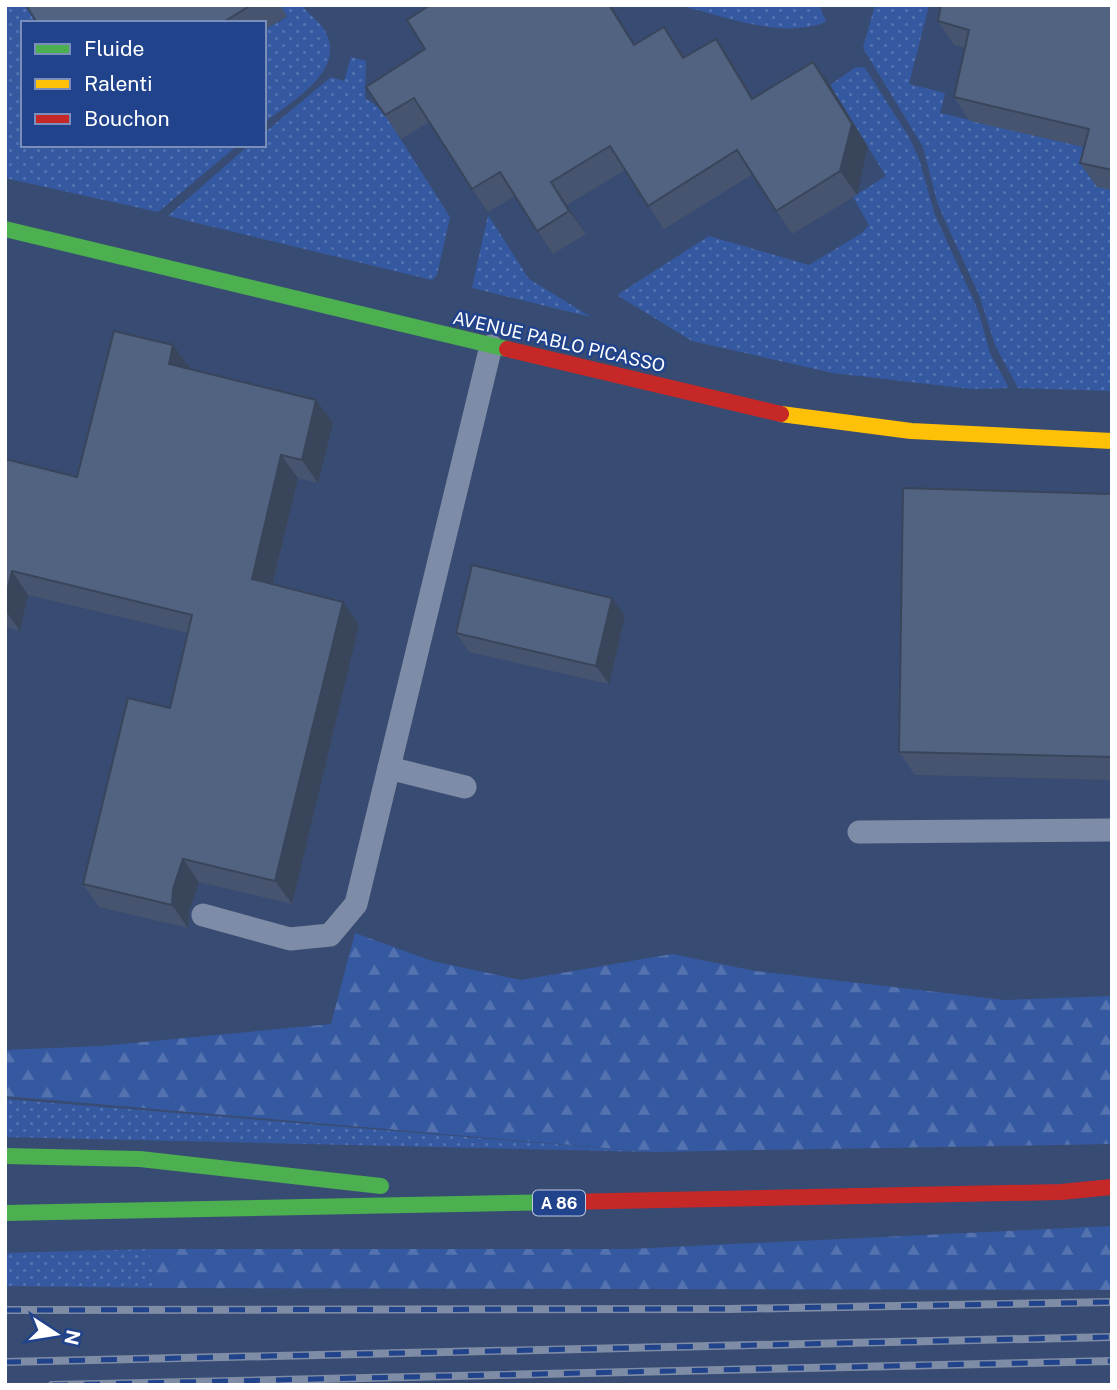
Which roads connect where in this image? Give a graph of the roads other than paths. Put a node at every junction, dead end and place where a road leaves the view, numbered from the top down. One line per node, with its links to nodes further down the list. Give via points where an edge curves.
1 (5, 229): 2 (main road, AVENUE PABLO PICASSO)
2 (491, 346): 3 (main road, AVENUE PABLO PICASSO, via 790,416 865,429); 4 (lane)
3 (1112, 441)
4 (389, 768): 5 (lane); 8 (lane, via 356,904 330,935 290,939)
5 (465, 787)
6 (1112, 830): 7 (lane)
7 (859, 832)
8 (203, 915)
9 (5, 1156): 11 (main road, via 140,1159)
10 (1112, 1187): 11 (main road, A 86)
11 (536, 1204): 12 (main road, A 86)
12 (5, 1213)

